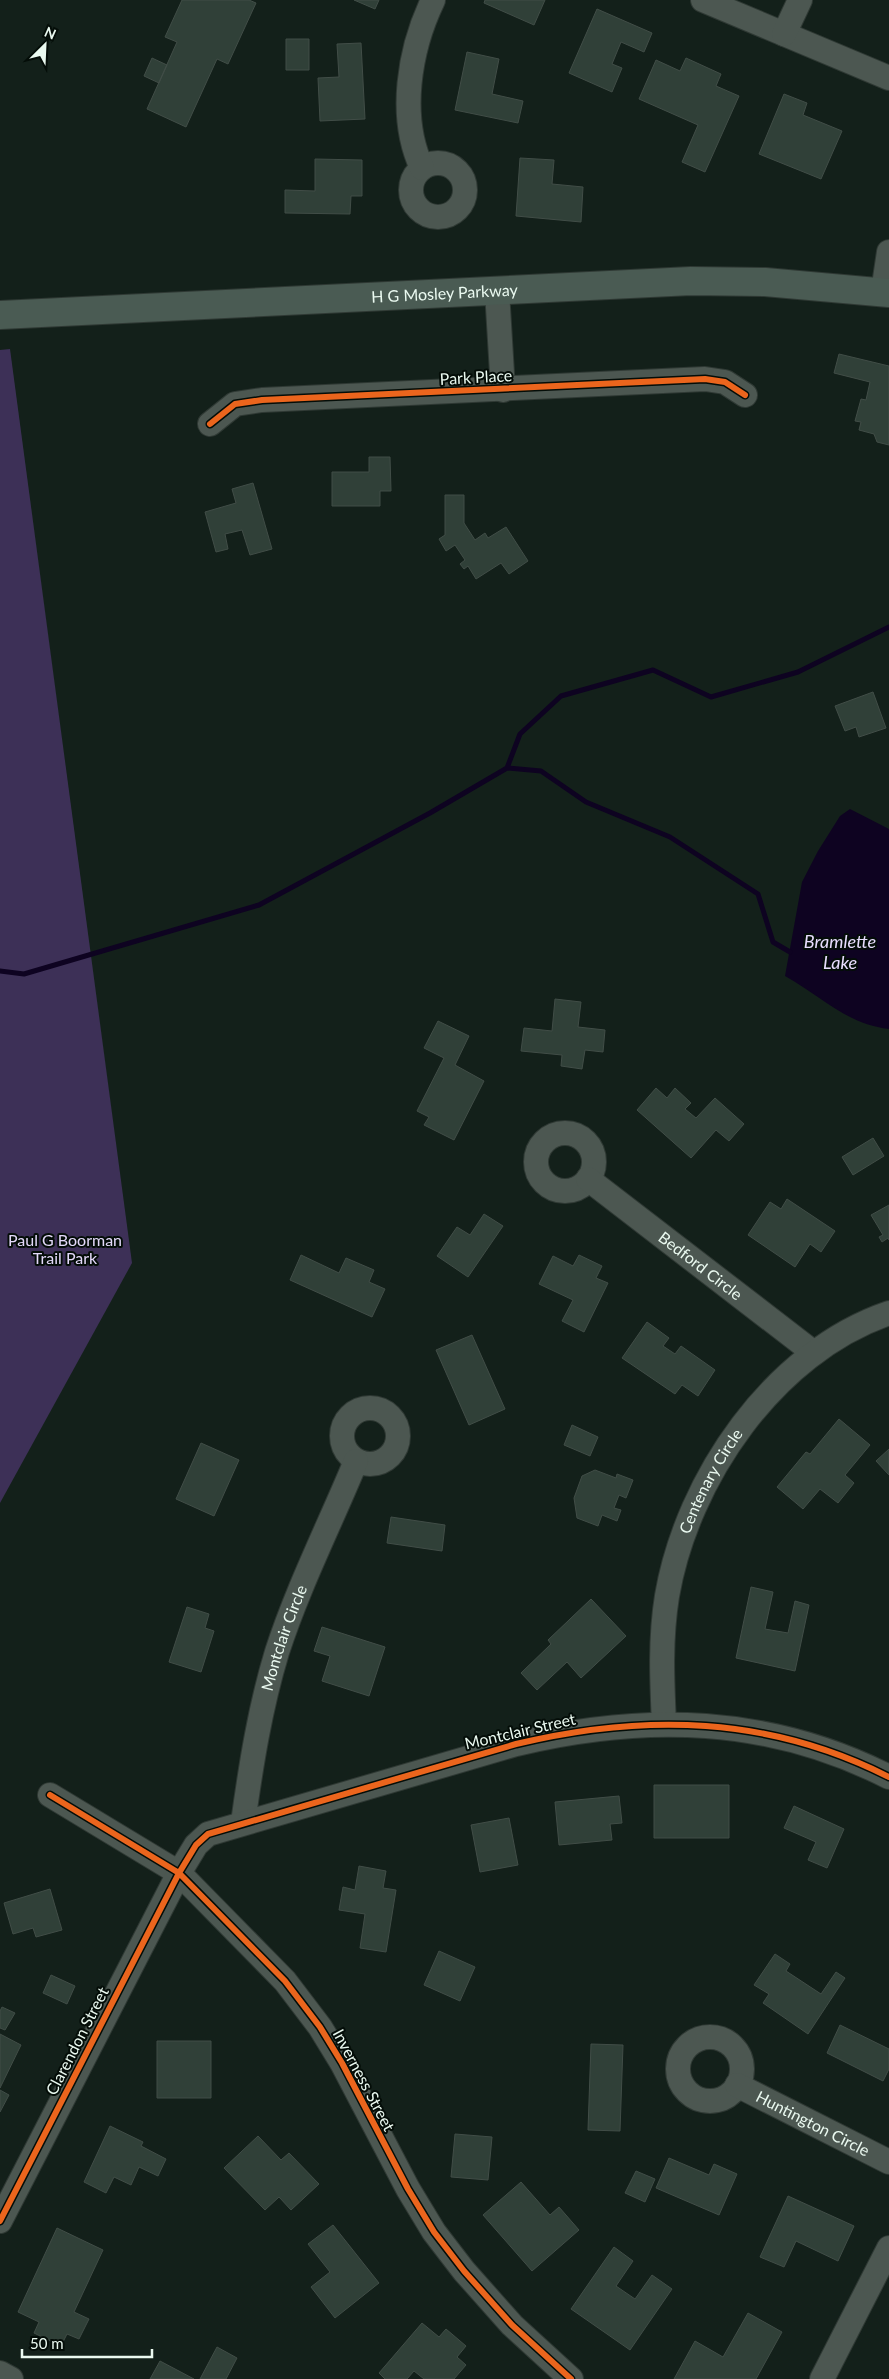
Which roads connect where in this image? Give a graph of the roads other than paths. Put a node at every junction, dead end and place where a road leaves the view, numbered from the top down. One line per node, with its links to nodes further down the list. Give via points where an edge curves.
1 (432, 0): 6 (street, via 420,34 409,86 411,136)
2 (702, 0): 4 (street)
3 (800, 0): 4 (street)
4 (784, 34): 5 (street)
5 (889, 78)
6 (422, 168)
7 (889, 252): 9 (street)
8 (497, 290): 9 (main road, H G Mosley Parkway, via 738,281); 10 (main road, H G Mosley Parkway); 11 (street)
9 (886, 293)
10 (0, 315)
11 (503, 390): 12 (street, Park Place, via 705,379 725,382); 13 (street, Park Place, via 251,401 228,408)
12 (745, 395)
13 (210, 424)
14 (588, 1179): 16 (street, Bedford Circle)
15 (889, 1313): 16 (street, Centenary Circle, via 853,1328)
16 (814, 1353): 18 (street, Centenary Circle, via 782,1381 746,1420 715,1467 695,1508 673,1572 664,1616)
17 (356, 1461): 21 (street, Montclair Circle, via 278,1651 255,1738)
18 (664, 1724): 19 (street, Montclair Street, via 737,1728 785,1737 832,1752); 21 (street, Montclair Street, via 614,1726 541,1738)
19 (889, 1777)
20 (50, 1795): 22 (street, Inverness Street)
21 (243, 1823): 22 (street, Montclair Street, via 203,1837)
22 (179, 1873): 25 (street, Clarendon Street); 29 (street, Inverness Street, via 295,1992 342,2063 408,2190 434,2232 512,2325)
23 (737, 2085): 24 (street, Huntington Circle)
24 (889, 2162)
25 (0, 2222)
26 (889, 2248): 30 (street)
27 (0, 2373): 28 (street)
28 (11, 2379)
29 (571, 2379)
30 (822, 2379)

